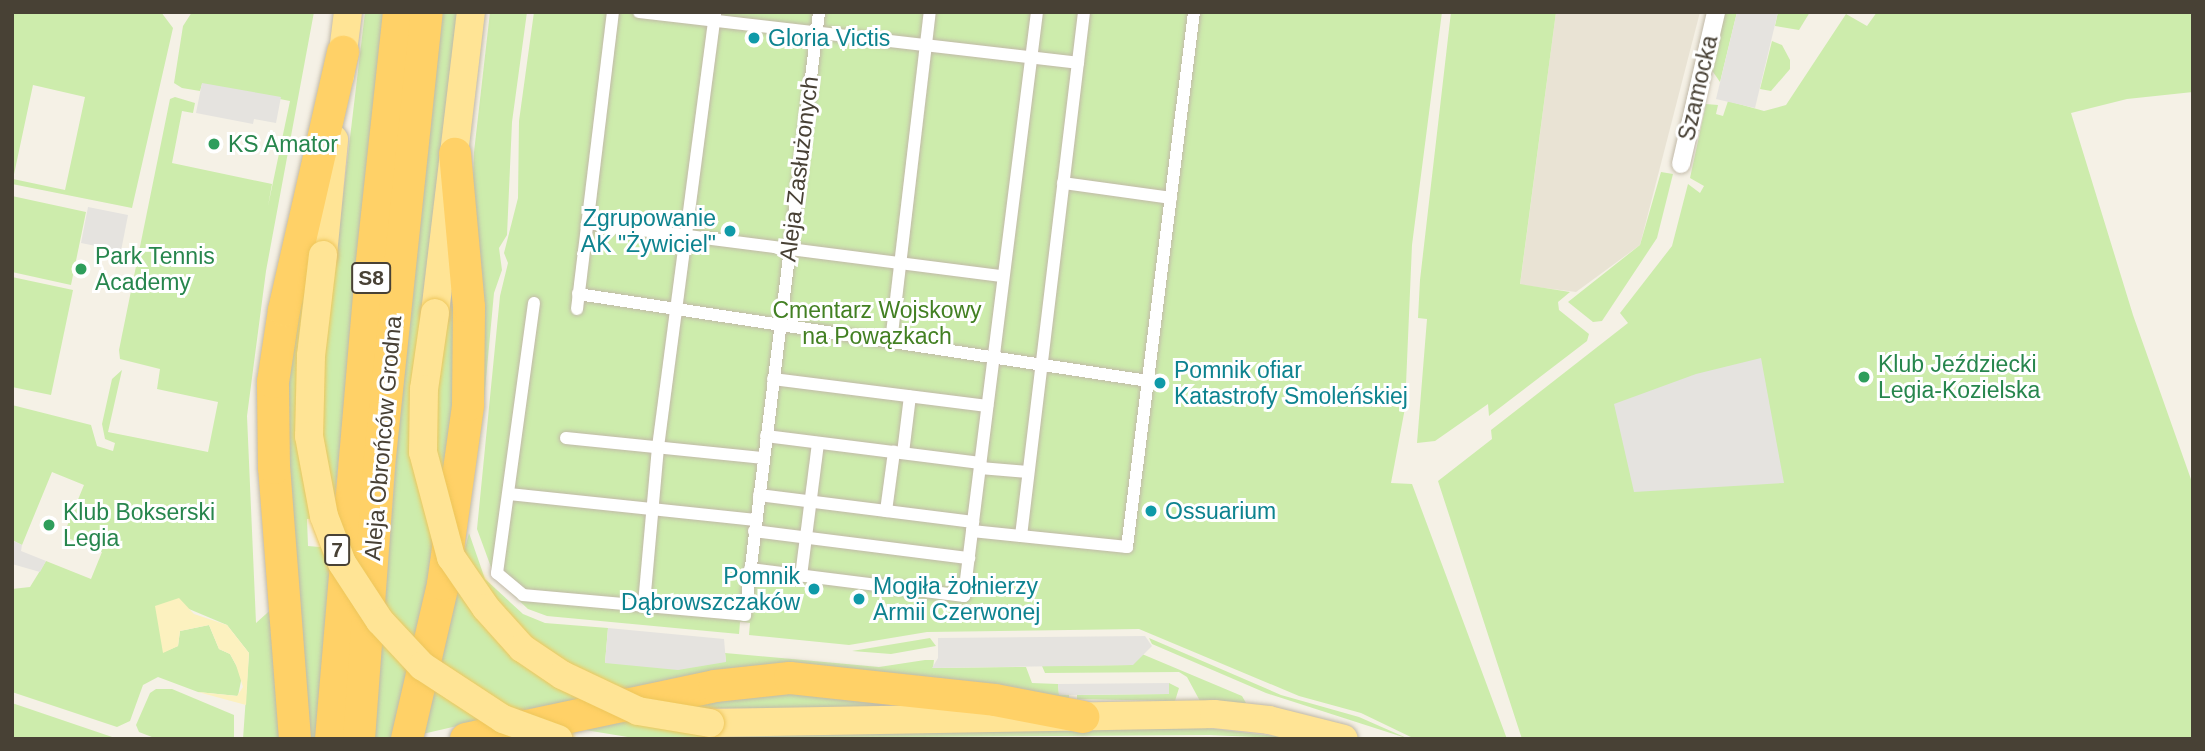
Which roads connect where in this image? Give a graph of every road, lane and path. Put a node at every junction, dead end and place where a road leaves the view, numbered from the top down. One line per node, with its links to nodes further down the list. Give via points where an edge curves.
1 (348, 12): 16 (main road, 7)
2 (399, 12): 63 (highway, Aleja Obrońców Grodna / S8, via 370,280)
3 (427, 12): 64 (highway, Aleja Obrońców Grodna / S8, via 379,466)
4 (471, 12): 19 (main road)
5 (613, 12): 23 (street)
6 (639, 12): 13 (street)
7 (819, 12): 14 (street, Aleja Zasłużonych)
8 (930, 12): 15 (street)
9 (1037, 12): 17 (street)
10 (1084, 12): 18 (street)
11 (1194, 12): 22 (street)
12 (1716, 12): 20 (street, Szamocka)
13 (715, 17): 14 (street); 24 (street)
14 (817, 33): 15 (street); 25 (street, Aleja Zasłużonych)
15 (926, 46): 17 (street); 26 (street)
16 (343, 52): 62 (highway, via 284,310 273,383 274,468); 67 (main road, 7, bridge, via 311,356 309,436 324,516 342,563 380,621 422,666 503,719)
17 (1031, 58): 18 (street); 27 (street)
18 (1078, 63): 21 (street)
19 (455, 154): 61 (main road, bridge, via 424,389 424,452 451,557 485,608 522,648 562,676 638,711 710,723); 65 (highway, via 469,307 468,405 443,584)
20 (1681, 164)
21 (1063, 183): 22 (street); 35 (street)
22 (1171, 198): 37 (street)
23 (587, 223): 24 (street); 28 (street)
24 (687, 236): 25 (street); 31 (street)
25 (789, 250): 26 (street); 32 (street, Aleja Zasłużonych)
26 (901, 264): 27 (street); 33 (street)
27 (1002, 276): 34 (street)
28 (578, 295): 30 (street); 31 (street)
29 (534, 303): 48 (street)
30 (577, 309)
31 (677, 310): 32 (street); 43 (street)
32 (780, 326): 33 (street); 36 (street, Aleja Zasłużonych)
33 (891, 342): 34 (street)
34 (993, 358): 35 (street); 39 (street)
35 (1041, 365): 37 (street); 47 (street)
36 (773, 379): 38 (street); 40 (street, Aleja Zasłużonych)
37 (1148, 382): 55 (street, via 1127,547)
38 (910, 396): 39 (street); 44 (street)
39 (987, 406): 46 (street)
40 (766, 436): 42 (street); 45 (street, Aleja Zasłużonych)
41 (566, 438): 43 (street)
42 (818, 443): 44 (street); 50 (street)
43 (658, 447): 45 (street); 51 (street)
44 (898, 453): 46 (street); 52 (street)
45 (764, 458): 49 (street, Aleja Zasłużonych)
46 (980, 465): 47 (street); 54 (street)
47 (1028, 472): 55 (street)
48 (509, 494): 51 (street); 60 (street, via 498,573 523,595)
49 (759, 495): 50 (street); 53 (street, Aleja Zasłużonych)
50 (810, 501): 52 (street); 56 (street)
51 (652, 509): 53 (street); 60 (street)
52 (886, 511): 54 (street)
53 (755, 526): 56 (street); 58 (street, Aleja Zasłużonych)
54 (972, 527): 55 (street); 57 (street)
55 (1021, 536)
56 (806, 538): 57 (street); 59 (street)
57 (969, 558): 59 (street, via 964,596)
58 (750, 569): 59 (street); 60 (street, Aleja Zasłużonych, via 745,615)
59 (801, 576)
60 (644, 604)
61 (1083, 717): 66 (highway, via 995,700 790,678 715,686); 68 (main road, via 1214,714 1269,720)
62 (295, 739)
63 (331, 739)
64 (359, 739)
65 (407, 739)
66 (466, 739)
67 (558, 739)
68 (1344, 739)

